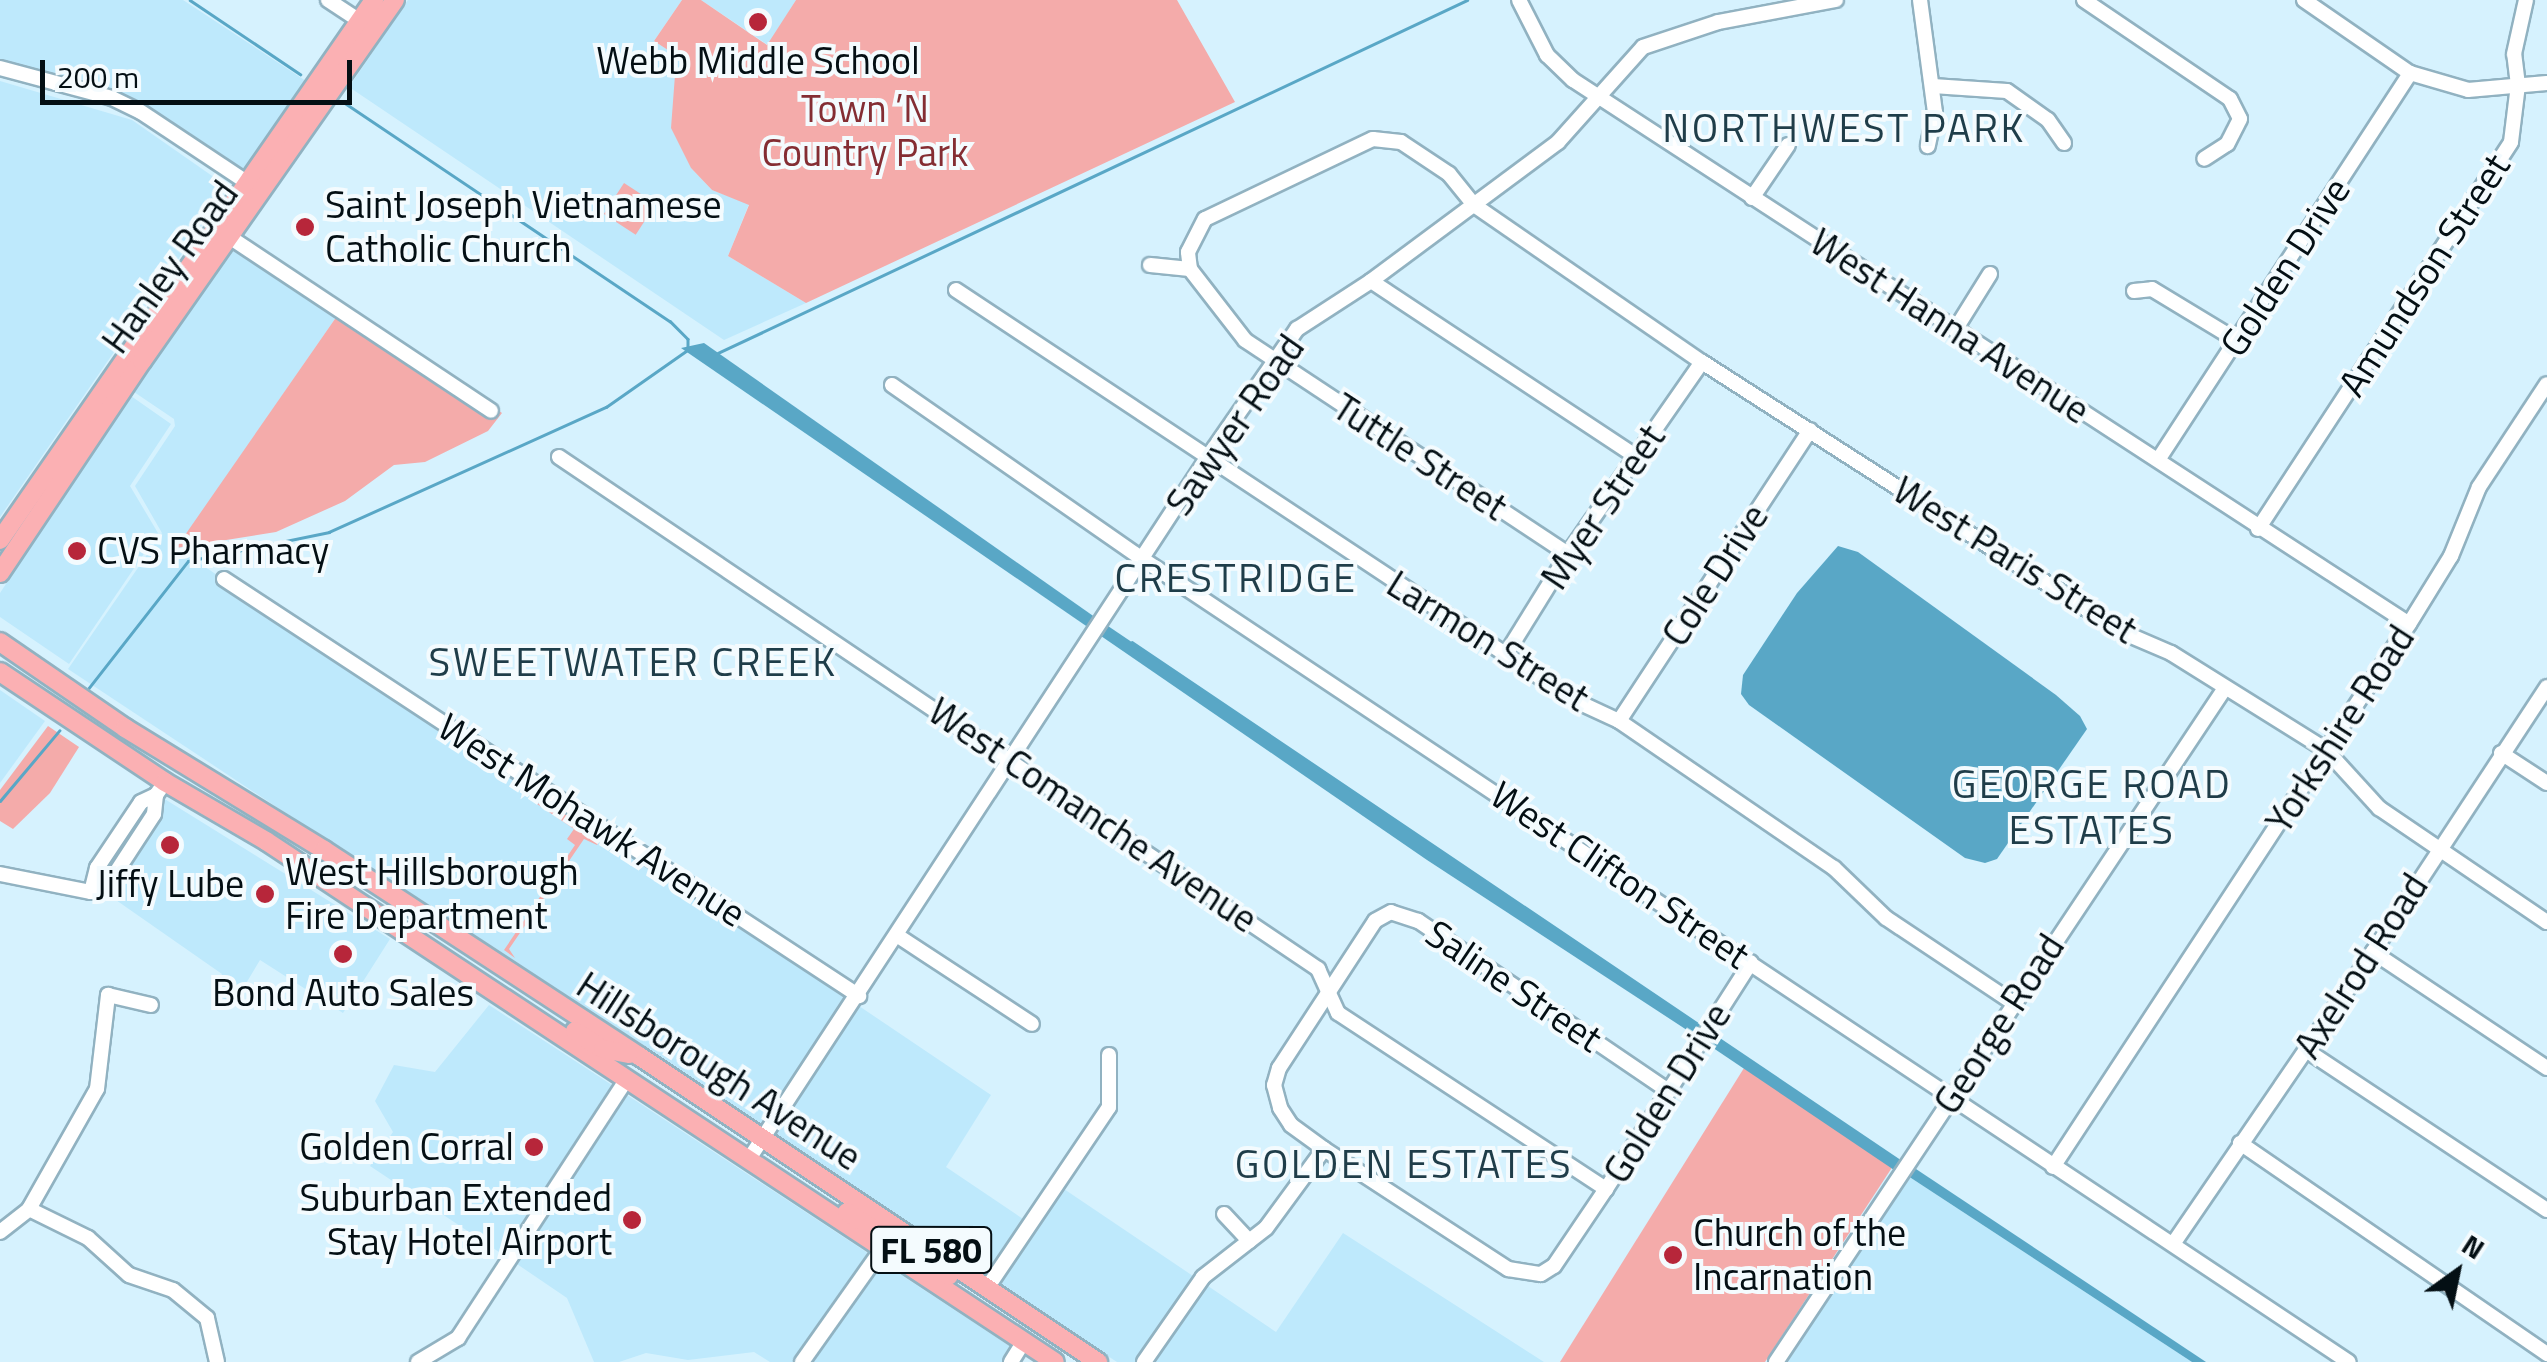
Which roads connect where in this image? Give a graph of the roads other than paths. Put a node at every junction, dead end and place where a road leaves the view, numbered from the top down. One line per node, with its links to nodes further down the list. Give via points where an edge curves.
1 (328, 0): 10 (street)
2 (374, 0): 10 (main road, Hanley Road)
3 (396, 0): 10 (main road, Hanley Road)
4 (1519, 0): 16 (street, West Hanna Avenue, via 1547,55)
5 (1836, 0): 16 (street, Sawyer Road, via 1718,22 1643,46)
6 (1920, 0): 15 (street)
7 (2084, 0): 20 (street, via 2230,99 2240,119 2227,144)
8 (2304, 0): 12 (street)
9 (2526, 0): 14 (street, Amundson Street, via 2514,54)
10 (367, 26): 21 (main road, Hanley Road)
11 (0, 68): 21 (street, via 112,98)
12 (2410, 73): 14 (street, via 2468,90); 32 (street, Golden Drive)
13 (2547, 82): 14 (street)
14 (2518, 85): 45 (street, Amundson Street, via 2511,142)
15 (1933, 86): 17 (street, via 2007,91 2048,120); 19 (street)
16 (1597, 94): 22 (street, West Hanna Avenue); 23 (street, Sawyer Road, via 1558,142)
17 (2064, 143)
18 (1788, 145): 22 (street)
19 (1928, 146)
20 (2204, 159)
21 (256, 188): 24 (main road, Hanley Road); 38 (main road, Hanley Road)
22 (1752, 198): 31 (street, West Hanna Avenue)
23 (1474, 205): 26 (street, West Paris Street, via 1426,157 1401,142 1373,140 1205,219 1188,252); 28 (street, Sawyer Road); 34 (street, West Paris Street)
24 (230, 238): 37 (street); 38 (main road, Hanley Road)
25 (1150, 264): 26 (street)
26 (1190, 268): 33 (street, Tuttle Street, via 1226,321)
27 (1990, 274): 31 (street)
28 (1370, 282): 33 (street, Sawyer Road, via 1296,329); 41 (street)
29 (956, 290): 42 (street, Larmon Street)
30 (2134, 291): 32 (street, via 2152,290)
31 (1955, 330): 43 (street, West Hanna Avenue)
32 (2238, 341): 43 (street, Golden Drive)
33 (1272, 361): 42 (street, Sawyer Road); 47 (street, Tuttle Street)
34 (1702, 362): 39 (street, West Paris Street); 41 (street, Myer Street)
35 (2547, 384): 51 (street, Yorkshire Road, via 2480,488 2451,556)
36 (892, 386): 48 (street, West Clifton Street)
37 (492, 411)
38 (94, 418): 44 (main road, Hanley Road)
39 (1810, 430): 56 (street, West Paris Street, via 2122,632); 57 (street, Cole Drive)
40 (559, 457): 60 (street, West Comanche Avenue)
41 (1637, 457): 47 (street, Myer Street)
42 (1206, 460): 48 (street, Sawyer Road); 53 (street, Larmon Street)
43 (2158, 460): 45 (street, West Hanna Avenue)
44 (65, 461): 46 (main road, Hanley Road); 49 (main road, Hanley Road)
45 (2258, 529): 51 (street, West Hanna Avenue)
46 (0, 540)
47 (1568, 554): 53 (street, Myer Street)
48 (1144, 560): 60 (street, Sawyer Road); 74 (street, West Clifton Street)
49 (0, 573)
50 (224, 579): 77 (street, West Mohawk Avenue)
51 (2409, 624): 58 (street, Yorkshire Road)
52 (0, 642): 63 (main road, Hillsborough Avenue / FL 580)
53 (1506, 654): 57 (street, Larmon Street, via 1576,701)
54 (0, 672): 62 (main road, Hillsborough Avenue / FL 580)
55 (2547, 687): 59 (street, Axelrod Road)
56 (2225, 688): 58 (street, West Paris Street); 79 (street, George Road)
57 (1619, 720): 79 (street, Larmon Street, via 1834,868 1886,918)
58 (2326, 750): 65 (street, West Paris Street, via 2379,808); 93 (street, Yorkshire Road)
59 (2502, 753): 61 (street); 65 (street, Axelrod Road)
60 (1014, 760): 72 (street, Sawyer Road); 76 (street, West Comanche Avenue, via 1318,969)
61 (2547, 783)
62 (161, 788): 63 (main road, via 179,774 218,798); 64 (main road, Hillsborough Avenue / FL 580); 67 (street, via 141,802 108,851 91,892)
63 (257, 808): 66 (main road, Hillsborough Avenue / FL 580)
64 (227, 818): 66 (main road, via 302,852); 68 (main road, Hillsborough Avenue / FL 580)
65 (2438, 848): 71 (street, West Paris Street); 73 (street, Axelrod Road)
66 (324, 850): 69 (main road, Hillsborough Avenue / FL 580)
67 (0, 874)
68 (318, 876): 69 (main road, via 330,866); 70 (main road, Hillsborough Avenue / FL 580)
69 (402, 902): 75 (main road, Hillsborough Avenue / FL 580)
70 (369, 909): 75 (main road, via 397,915 485,972); 78 (main road, Hillsborough Avenue / FL 580)
71 (2547, 922)
72 (898, 936): 77 (street, Sawyer Road); 81 (street)
73 (2373, 952): 82 (street, Axelrod Road); 85 (street)
74 (1751, 962): 87 (street, Golden Drive); 88 (street, West Clifton Street)
75 (511, 973): 84 (main road, Hillsborough Avenue / FL 580)
76 (1331, 990): 87 (street, Saline Street, via 1375,922 1391,912 1418,920); 91 (street, Saline Street, via 1274,1085 1291,1126); 94 (street, West Comanche Avenue, via 1338,1012)
77 (859, 996): 89 (street, Sawyer Road)
78 (510, 1002): 84 (main road, via 532,1003 603,1049); 86 (main road, Hillsborough Avenue / FL 580)
79 (2012, 1002): 88 (street, George Road)
80 (151, 1004): 96 (street, via 108,995 97,1089)
81 (1032, 1024)
82 (2306, 1050): 90 (street, Axelrod Road); 97 (street)
83 (1108, 1055): 104 (street, via 1109,1107)
84 (639, 1056): 89 (main road, Hillsborough Avenue / FL 580)
85 (2547, 1068)
86 (626, 1079): 92 (main road, Hillsborough Avenue / FL 580); 109 (street, via 458,1338)
87 (1667, 1090): 94 (street, Golden Drive)
88 (1951, 1097): 93 (street, West Clifton Street); 115 (street, George Road)
89 (764, 1138): 92 (street, Sawyer Road); 100 (main road, Hillsborough Avenue / FL 580)
90 (2240, 1143): 102 (street, Axelrod Road); 107 (street)
91 (1324, 1150): 94 (street, Golden Drive, via 1524,1274 1554,1266); 101 (street, via 1266,1228)
92 (749, 1160): 95 (main road, Hillsborough Avenue / FL 580)
93 (2054, 1167): 102 (street, West Clifton Street)
94 (1606, 1190)
95 (810, 1200): 100 (main road, via 833,1203 890,1238); 103 (main road, Hillsborough Avenue / FL 580)
96 (29, 1209): 99 (street); 108 (street, via 88,1238 128,1275 173,1290 196,1308 207,1318)
97 (2547, 1210)
98 (1224, 1214): 101 (street)
99 (0, 1232)
100 (916, 1240): 104 (main road, Hillsborough Avenue / FL 580)
101 (1249, 1240): 114 (street, via 1203,1277)
102 (2173, 1244): 116 (street, West Clifton Street)
103 (882, 1249): 105 (main road, via 910,1251 996,1307); 106 (main road, Hillsborough Avenue / FL 580); 110 (street)
104 (987, 1288): 105 (main road, Hillsborough Avenue / FL 580)
105 (1021, 1311): 113 (main road, Hillsborough Avenue / FL 580)
106 (1024, 1342): 111 (street); 112 (main road, Hillsborough Avenue / FL 580)
107 (2547, 1354)
108 (216, 1362)
109 (418, 1362)
110 (802, 1362)
111 (1011, 1362)
112 (1054, 1362)
113 (1098, 1362)
114 (1144, 1362)
115 (1776, 1362)
116 (2349, 1362)

